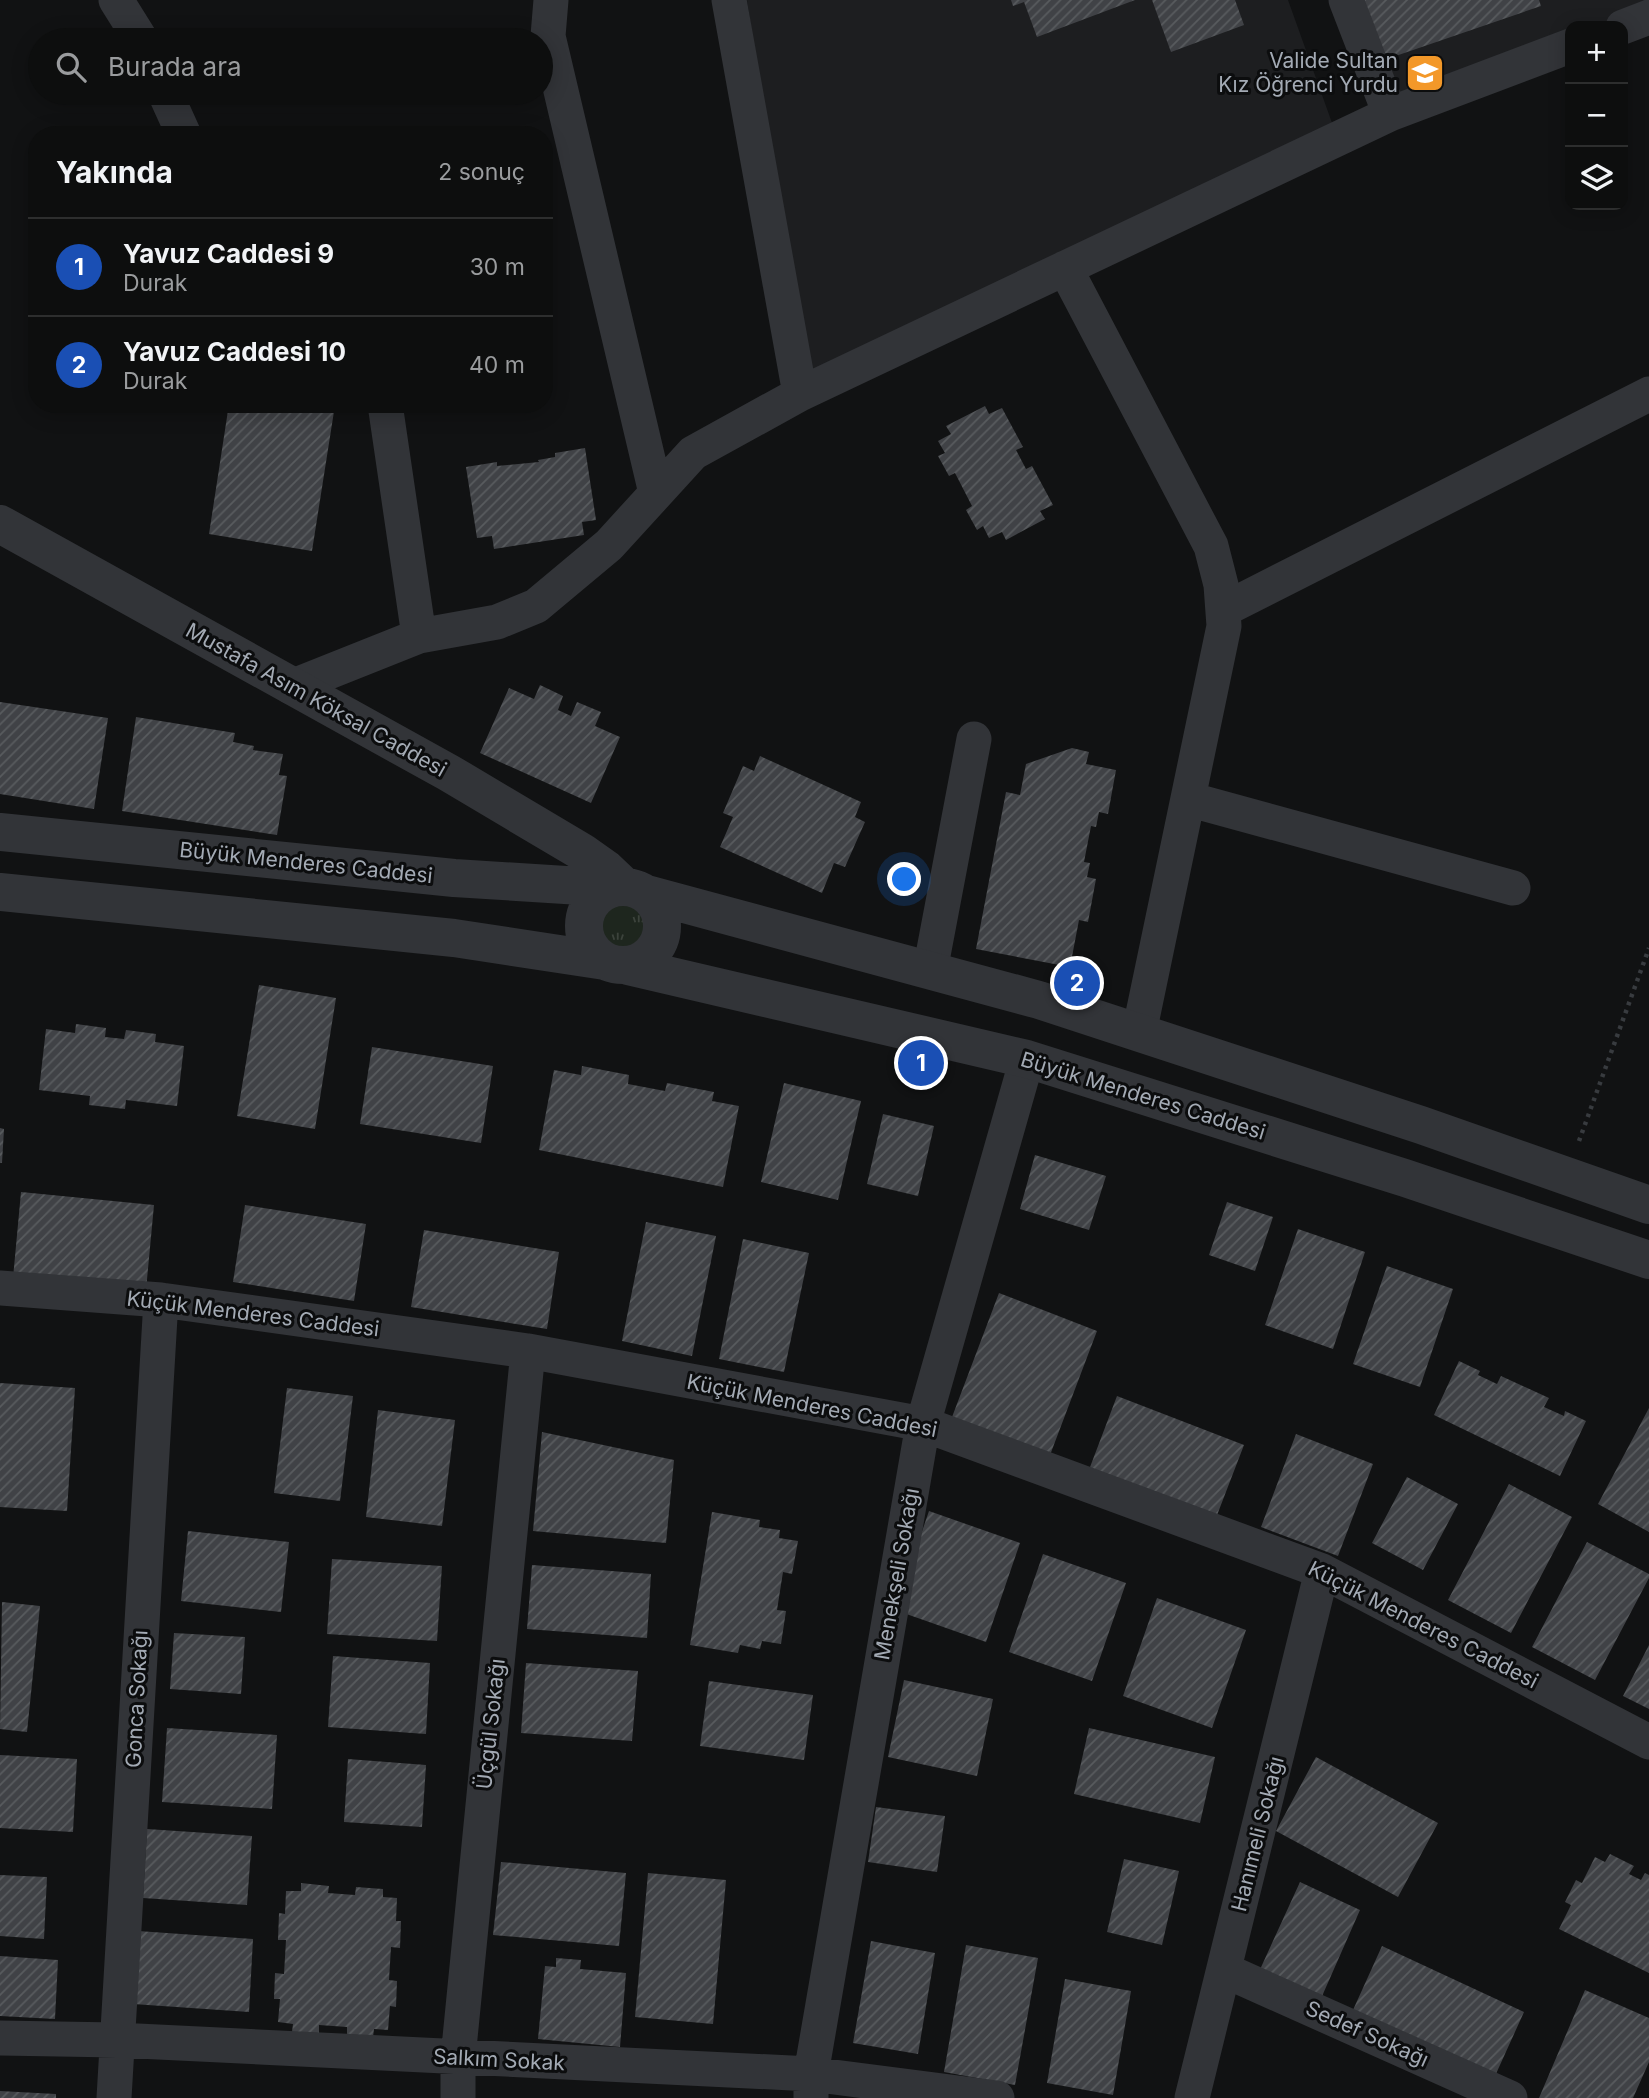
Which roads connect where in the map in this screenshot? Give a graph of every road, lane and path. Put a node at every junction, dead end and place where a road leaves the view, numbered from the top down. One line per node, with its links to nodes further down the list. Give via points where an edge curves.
1 (116, 0): 7 (street)
2 (551, 0): 8 (street)
3 (729, 0): 15 (street)
4 (1346, 0): 12 (street)
5 (1649, 17): 6 (street)
6 (1628, 25)
7 (134, 28)
8 (549, 28)
9 (1565, 48): 12 (street)
10 (553, 57): 18 (street)
11 (170, 105): 13 (street)
12 (1390, 114): 14 (street)
13 (180, 126)
14 (1065, 268): 15 (street); 20 (street, via 1211,546 1222,585)
15 (800, 394): 18 (street, via 693,453)
16 (1649, 394): 20 (street)
17 (386, 413): 21 (street)
18 (656, 493): 21 (street, via 609,545 536,606 496,622)
19 (0, 524): 22 (street, Mustafa Asım Köksal Caddesi)
20 (1223, 610): 24 (street, via 1224,626)
21 (419, 636): 22 (street)
22 (291, 687): 27 (street, Mustafa Asım Köksal Caddesi, via 582,852)
23 (974, 739): 31 (street)
24 (1188, 799): 26 (street); 32 (street)
25 (0, 832): 27 (street, Büyük Menderes Caddesi, via 454,878)
26 (1513, 888)
27 (628, 889): 30 (street, via 602,892 593,900 584,922 595,954); 30 (street, via 655,902 661,913 662,936 639,963); 31 (street, Büyük Menderes Caddesi)
28 (0, 892): 30 (street, Büyük Menderes Caddesi, via 454,938)
29 (1649, 948): 34 (path)
30 (616, 963): 33 (street, Büyük Menderes Caddesi)
31 (930, 971): 32 (street, Büyük Menderes Caddesi)
32 (1139, 1033): 34 (street, Büyük Menderes Caddesi)
33 (1027, 1059): 36 (street, Büyük Menderes Caddesi); 40 (street, Menekşeli Sokağı)
34 (1566, 1176): 35 (street, Büyük Menderes Caddesi)
35 (1649, 1205)
36 (1649, 1260)
37 (0, 1288): 38 (street, Küçük Menderes Caddesi)
38 (161, 1300): 39 (street, Küçük Menderes Caddesi); 45 (street, Gonca Sokağı)
39 (528, 1351): 40 (street, Küçük Menderes Caddesi); 46 (street, Üçgül Sokağı)
40 (923, 1424): 41 (street, Küçük Menderes Caddesi); 47 (street, Menekşeli Sokağı)
41 (1322, 1571): 42 (street, Küçük Menderes Caddesi); 43 (street, Hanımeli Sokağı)
42 (1649, 1742)
43 (1224, 1970): 51 (street, Hanımeli Sokağı); 52 (street, Sedef Sokağı)
44 (0, 2038): 45 (street, Salkım Sokak)
45 (117, 2040): 46 (street, Salkım Sokak); 48 (street, Gonca Sokağı)
46 (458, 2058): 47 (street, Salkım Sokak); 49 (street, Üçgül Sokağı)
47 (811, 2086): 50 (street, Salkım Sokak)
48 (114, 2098)
49 (458, 2098)
50 (997, 2098)
51 (1192, 2098)
52 (1510, 2098)

